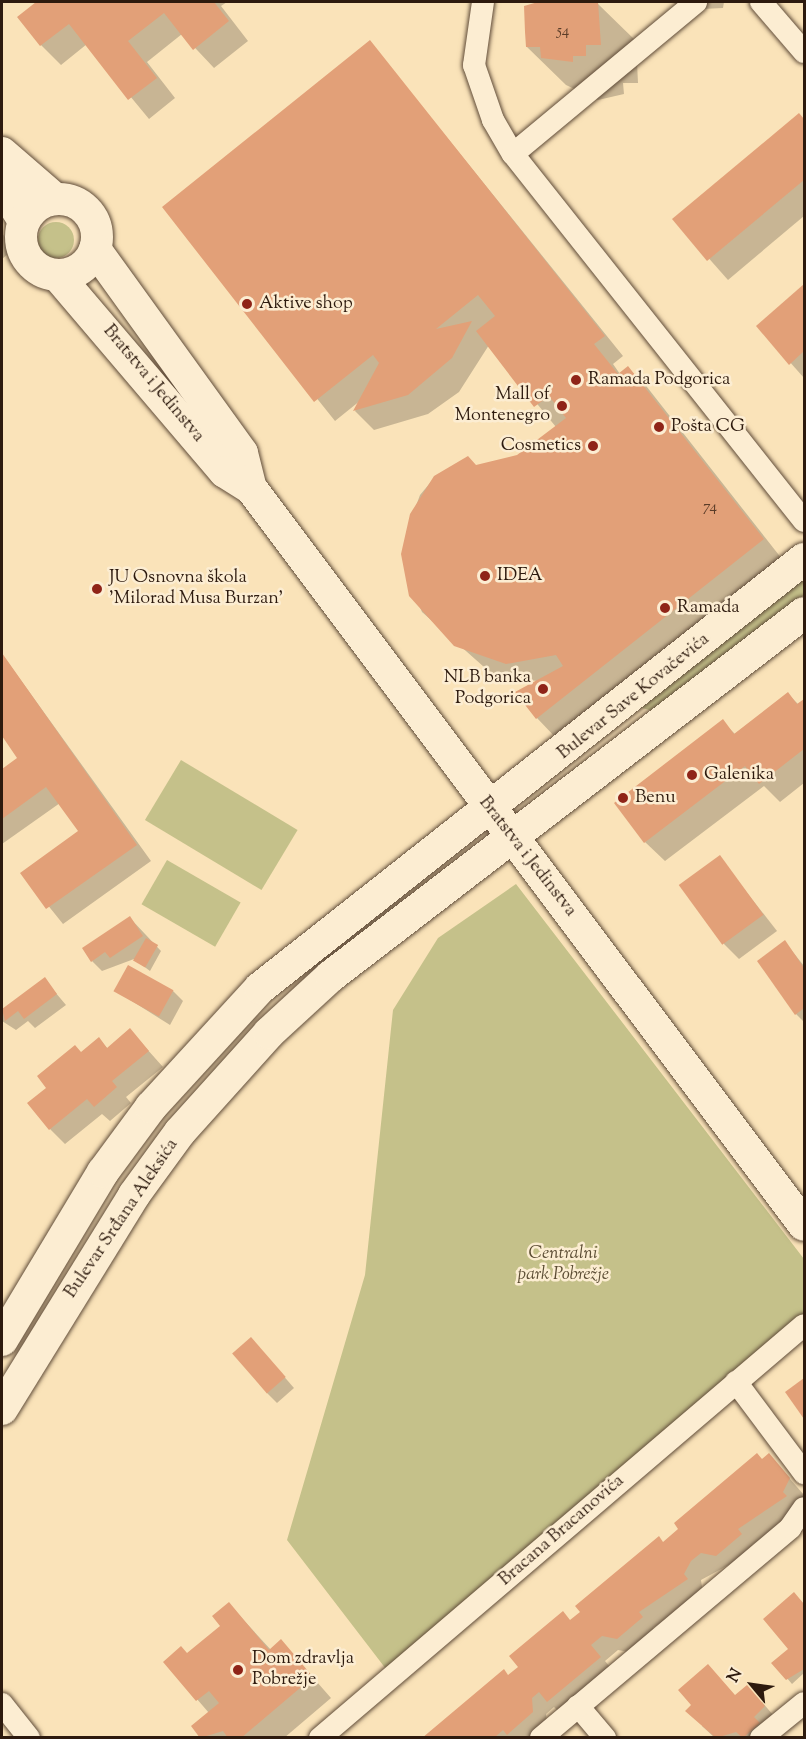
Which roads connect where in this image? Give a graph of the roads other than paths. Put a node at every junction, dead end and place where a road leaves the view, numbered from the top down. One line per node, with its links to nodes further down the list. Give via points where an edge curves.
1 (483, 2): 6 (street, via 474,65 493,120)
2 (696, 2): 6 (street)
3 (761, 2): 4 (street)
4 (804, 52)
5 (2, 153): 8 (main road)
6 (513, 154): 13 (street)
7 (2, 186): 9 (main road)
8 (55, 199): 9 (main road, via 32,210); 10 (main road, via 80,205 89,214)
9 (24, 220): 11 (main road, via 21,246 27,258)
10 (95, 249): 11 (main road, via 81,268); 12 (main road, Bratstva i Jedinstva, via 242,453)
11 (58, 276): 12 (main road, Bratstva i Jedinstva, via 225,472)
12 (256, 494): 16 (main road, Bratstva i Jedinstva)
13 (804, 522)
14 (804, 559): 16 (main road, Bulevar Save Kovačevića)
15 (804, 613): 17 (main road, Bulevar Save Kovačevića)
16 (490, 810): 17 (main road, Bratstva i Jedinstva); 20 (main road, Bulevar Srđana Aleksića, via 307,948 201,1047 103,1172)
17 (510, 837): 18 (main road, Bratstva i Jedinstva); 22 (main road, Bulevar Srđana Aleksića, via 331,976 228,1076 134,1195)
18 (804, 1225)
19 (804, 1325): 21 (street, Bracana Bracanovića)
20 (2, 1340)
21 (736, 1382): 23 (street); 30 (street, Bracana Bracanovića)
22 (2, 1409)
23 (804, 1473)
24 (804, 1508): 25 (street)
25 (797, 1536): 28 (street)
26 (804, 1703): 33 (street)
27 (2, 1704): 29 (street)
28 (578, 1706): 31 (street); 32 (street)
29 (29, 1737)
30 (320, 1737)
31 (541, 1737)
32 (605, 1737)
33 (761, 1737)

